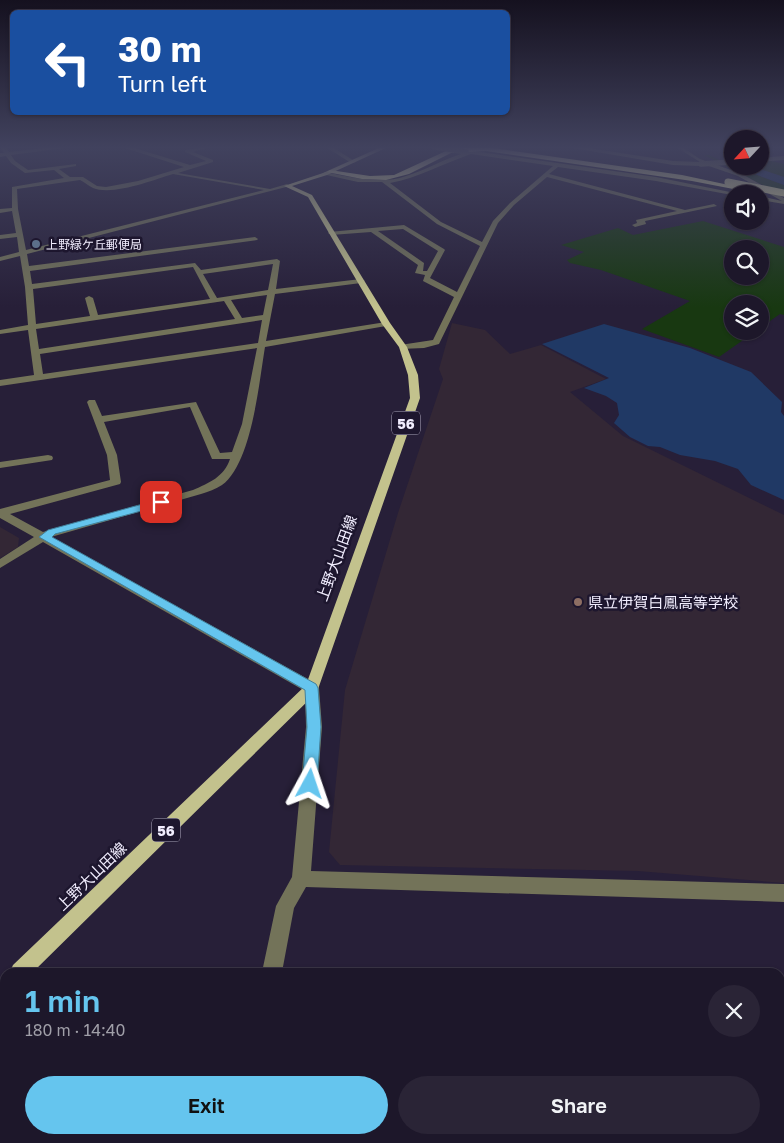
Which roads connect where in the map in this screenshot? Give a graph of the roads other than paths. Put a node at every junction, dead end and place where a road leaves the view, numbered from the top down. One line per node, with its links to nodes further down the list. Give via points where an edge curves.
1 (15, 200): 8 (street)
2 (228, 200): 22 (street)
3 (313, 200): 14 (main road, 上野大山田線 / 56)
4 (411, 200): 19 (street, via 439,223)
5 (517, 200): 19 (street, via 495,222)
6 (640, 200): 10 (street)
7 (714, 206): 10 (street)
8 (15, 209): 9 (street); 15 (street)
9 (0, 211)
10 (683, 212): 11 (street); 12 (street, via 638,221 644,223)
11 (693, 217)
12 (635, 225)
13 (370, 229): 14 (street); 27 (street, via 422,264 419,273); 27 (street, via 404,227 442,250)
14 (331, 232): 28 (main road, 上野大山田線 / 56)
15 (20, 235): 16 (street); 22 (street)
16 (0, 237)
17 (255, 239): 18 (street)
18 (208, 242): 20 (street); 21 (street)
19 (484, 246): 31 (street)
20 (155, 249): 24 (street); 25 (street)
21 (215, 252)
22 (23, 253): 23 (street); 25 (street)
23 (0, 259)
24 (160, 260)
25 (26, 269): 29 (street)
26 (199, 272): 29 (street, via 195,265); 30 (street, via 277,261); 34 (street)
27 (430, 273): 31 (street, via 426,279)
28 (361, 281): 30 (street); 38 (main road, 上野大山田線 / 56)
29 (29, 287): 39 (street)
30 (271, 292): 33 (street); 35 (street)
31 (459, 296): 42 (street, via 436,342)
32 (89, 298): 36 (street)
33 (227, 299): 34 (street); 37 (street)
34 (215, 301): 36 (street)
35 (266, 317): 37 (street); 41 (street)
36 (95, 318): 39 (street)
37 (240, 321): 43 (street)
38 (386, 324): 41 (street); 42 (main road, 上野大山田線 / 56)
39 (32, 327): 40 (street); 43 (street)
40 (0, 332)
41 (260, 345): 44 (street); 48 (street, via 247,424)
42 (403, 347): 54 (main road, 上野大山田線 / 56, via 413,375 415,398)
43 (36, 352): 44 (street)
44 (40, 376): 45 (street)
45 (0, 383)
46 (92, 402): 47 (street)
47 (99, 420): 48 (street, via 193,404 216,457); 51 (street, via 112,455 116,482)
48 (236, 455): 52 (street, via 232,468 218,483 197,492 51,532)
49 (48, 458): 50 (street)
50 (0, 465)
51 (0, 513): 52 (street)
52 (44, 537): 53 (street); 54 (street)
53 (0, 564)
54 (312, 688): 55 (street, via 314,727); 57 (main road, 上野大山田線 / 56)
55 (302, 879): 56 (street); 58 (street, via 286,906)
56 (784, 893)
57 (24, 968)
58 (273, 968)

